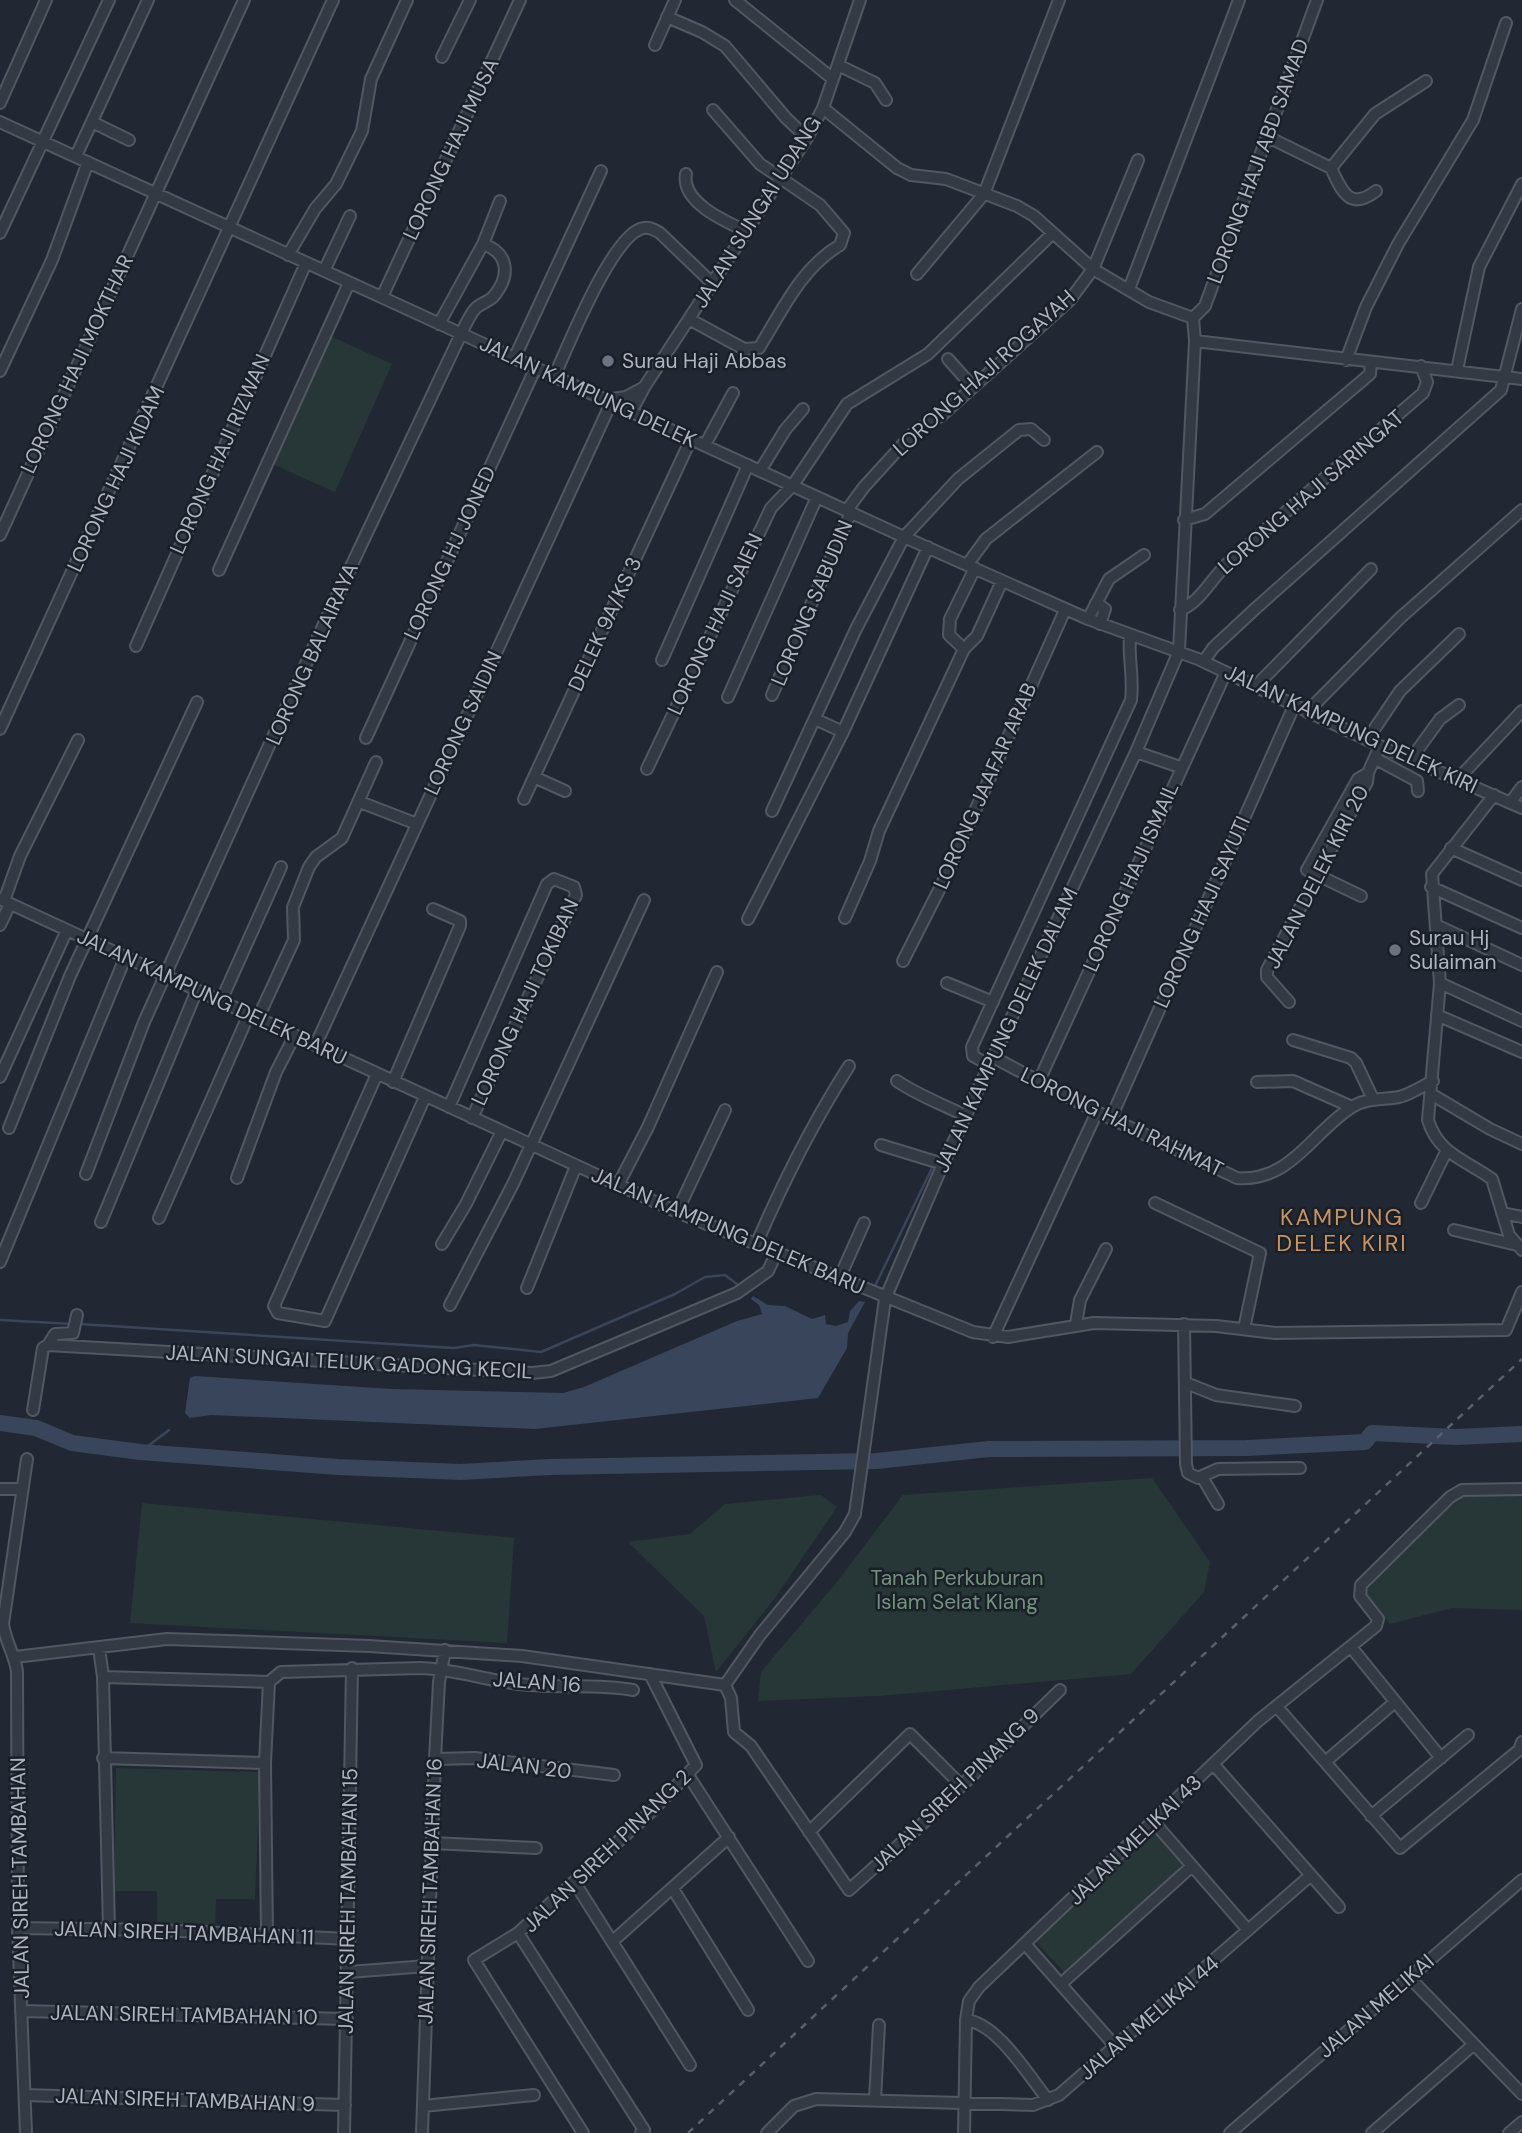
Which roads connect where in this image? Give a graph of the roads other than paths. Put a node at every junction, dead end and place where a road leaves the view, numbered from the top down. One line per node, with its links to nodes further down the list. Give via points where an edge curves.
1 (46, 0): 23 (street)
2 (109, 0): 31 (street)
3 (148, 0): 27 (street)
4 (244, 0): 41 (street, LORONG HAJI MOKTHAR)
5 (333, 0): 45 (street, LORONG HAJI KIDAM)
6 (407, 0): 50 (street, via 371,79 362,131 336,184)
7 (470, 0): 18 (street)
8 (520, 0): 58 (street, LORONG HAJI MUSA)
9 (675, 0): 15 (street)
10 (735, 0): 20 (street)
11 (860, 0): 19 (street, JALAN SUNGAI UDANG)
12 (1059, 0): 42 (street)
13 (1239, 0): 57 (street)
14 (1317, 0): 28 (street, LORONG HAJI ABD SAMAD)
15 (667, 17): 17 (street); 29 (street, via 725,46)
16 (1506, 23): 67 (street, via 1473,120 1398,244)
17 (655, 45)
18 (442, 57)
19 (838, 65): 20 (street, JALAN SUNGAI UDANG); 22 (street, via 875,83)
20 (833, 79): 24 (street, JALAN SUNGAI UDANG)
21 (1426, 81): 35 (street, via 1375,114)
22 (886, 100)
23 (0, 103)
24 (823, 107): 29 (street, JALAN SUNGAI UDANG); 42 (street, via 911,176 935,176)
25 (713, 110): 38 (street, via 760,164)
26 (0, 122): 31 (street, JALAN KAMPUNG DELEK)
27 (92, 122): 30 (street); 32 (street)
28 (1268, 137): 35 (street); 60 (street, LORONG HAJI ABD SAMAD, via 1205,306)
29 (807, 138): 38 (street, JALAN SUNGAI UDANG)
30 (129, 140)
31 (42, 141): 32 (street, JALAN KAMPUNG DELEK); 47 (street)
32 (76, 156): 34 (street, JALAN KAMPUNG DELEK)
33 (1138, 160): 52 (street, LORONG HAJI ROGAYAH)
34 (88, 162): 41 (street, JALAN KAMPUNG DELEK); 72 (street, via 52,260)
35 (1331, 168): 40 (street, via 1341,189 1357,201)
36 (601, 172): 65 (street)
37 (686, 174): 46 (street, via 690,195)
38 (781, 179): 46 (street, JALAN SUNGAI UDANG); 61 (street, via 820,205 844,233 840,245 824,254 801,279 759,348 744,349)
39 (1522, 184): 71 (street, via 1479,268)
40 (1376, 191)
41 (155, 193): 45 (street, JALAN KAMPUNG DELEK); 93 (street, LORONG HAJI MOKTHAR)
42 (984, 194): 48 (street, via 1017,206); 54 (street)
43 (500, 201): 49 (street)
44 (350, 216): 53 (street)
45 (230, 228): 50 (street, JALAN KAMPUNG DELEK); 123 (street, LORONG HAJI KIDAM)
46 (746, 231): 56 (street, JALAN SUNGAI UDANG)
47 (0, 233)
48 (1054, 233): 52 (street); 88 (street, LORONG HAJI SAIEN, via 928,354 847,404)
49 (483, 244): 62 (street); 63 (street, LORONG BALAIRAYA, via 502,254 503,279 494,296 474,310)
50 (288, 255): 51 (street, JALAN KAMPUNG DELEK)
51 (306, 263): 53 (street, JALAN KAMPUNG DELEK); 108 (street, LORONG HAJI RIZWAN)
52 (1093, 269): 57 (street); 77 (street, LORONG HAJI ROGAYAH, via 1070,300)
53 (324, 271): 55 (street, JALAN KAMPUNG DELEK)
54 (917, 274)
55 (349, 283): 58 (street, JALAN KAMPUNG DELEK); 99 (street)
56 (712, 283): 61 (street, JALAN SUNGAI UDANG); 73 (street, via 660,233 641,228 605,270)
57 (1129, 289): 60 (street)
58 (382, 297): 62 (street, JALAN KAMPUNG DELEK)
59 (1522, 309): 74 (street)
60 (1193, 318): 64 (street, JALAN KAMPUNG DELEK DALAM)
61 (689, 319): 76 (street, JALAN SUNGAI UDANG)
62 (439, 324): 63 (street, JALAN KAMPUNG DELEK)
63 (461, 334): 65 (street, JALAN KAMPUNG DELEK); 167 (street, LORONG BALAIRAYA)
64 (1195, 341): 67 (street); 92 (street, JALAN KAMPUNG DELEK DALAM)
65 (514, 359): 70 (street, JALAN KAMPUNG DELEK)
66 (948, 359): 77 (street)
67 (1346, 360): 68 (street)
68 (1371, 362): 69 (street); 92 (street, via 1370,374 1323,415 1205,514)
69 (1421, 366): 71 (street); 103 (street, LORONG HAJI SARINGAT, via 1427,382 1423,393)
70 (535, 369): 73 (street, JALAN KAMPUNG DELEK); 125 (street, LORONG HJ JONED)
71 (1457, 370): 74 (street)
72 (0, 371)
73 (554, 377): 79 (street, JALAN KAMPUNG DELEK)
74 (1503, 377): 75 (street); 112 (street, via 1501,390 1256,608)
75 (1522, 379)
76 (645, 386): 79 (street); 81 (street, JALAN SUNGAI UDANG)
77 (972, 386): 91 (street, LORONG HAJI ROGAYAH, via 942,415 915,431 864,486)
78 (733, 393): 84 (street)
79 (608, 401): 81 (street, JALAN KAMPUNG DELEK); 146 (street, LORONG SAIDIN)
80 (803, 409): 87 (street)
81 (631, 412): 82 (street, JALAN KAMPUNG DELEK)
82 (691, 439): 84 (street, JALAN KAMPUNG DELEK); 135 (street, DELEK 9A/KS 3)
83 (1044, 440): 94 (street, via 1031,429 1019,430 958,479)
84 (705, 445): 86 (street, JALAN KAMPUNG DELEK)
85 (1097, 452): 97 (street, via 986,539)
86 (748, 465): 87 (street, JALAN KAMPUNG DELEK); 111 (street)
87 (760, 471): 88 (street, JALAN KAMPUNG DELEK)
88 (793, 485): 89 (street, JALAN KAMPUNG DELEK); 134 (street, LORONG HAJI SAIEN, via 774,503 758,531)
89 (817, 497): 91 (street, JALAN KAMPUNG DELEK); 116 (street)
90 (1522, 510): 121 (street, via 1400,618)
91 (849, 511): 94 (street, JALAN KAMPUNG DELEK); 115 (street, LORONG SABUDIN)
92 (1185, 520): 103 (street, JALAN KAMPUNG DELEK DALAM)
93 (0, 535)
94 (904, 537): 95 (street, JALAN KAMPUNG DELEK); 122 (street)
95 (928, 547): 97 (street, JALAN KAMPUNG DELEK); 124 (street)
96 (1144, 555): 101 (street, via 1110,579)
97 (971, 567): 100 (street, JALAN KAMPUNG DELEK); 109 (street, via 950,619 949,635)
98 (1371, 569): 114 (street)
99 (219, 570)
100 (1002, 581): 102 (street, JALAN KAMPUNG DELEK); 109 (street, via 977,636)
101 (1096, 603): 104 (street); 105 (street, via 1105,609)
102 (1065, 610): 104 (street, JALAN KAMPUNG DELEK); 164 (street, LORONG JAAFAR ARAB)
103 (1180, 610): 110 (street, JALAN KAMPUNG DELEK DALAM)
104 (1087, 619): 105 (street, JALAN KAMPUNG DELEK)
105 (1100, 624): 107 (street, JALAN KAMPUNG DELEK)
106 (1459, 634): 127 (street, via 1400,691)
107 (1130, 636): 110 (street, JALAN KAMPUNG DELEK); 172 (street, via 1131,700)
108 (136, 646)
109 (964, 649): 156 (street, via 879,831)
110 (1179, 651): 112 (street, JALAN KAMPUNG DELEK KIRI); 129 (street, JALAN KAMPUNG DELEK DALAM)
111 (663, 660)
112 (1203, 661): 113 (street, JALAN KAMPUNG DELEK KIRI)
113 (1226, 672): 114 (street, JALAN KAMPUNG DELEK KIRI); 133 (street, LORONG HAJI ISMAIL)
114 (1256, 687): 119 (street, JALAN KAMPUNG DELEK KIRI)
115 (772, 695)
116 (728, 697)
117 (197, 702): 162 (street)
118 (1459, 705): 131 (street, via 1440,719)
119 (1294, 706): 121 (street, JALAN KAMPUNG DELEK KIRI); 199 (street, LORONG HAJI SAYUTI)
120 (1522, 711): 136 (street)
121 (1307, 712): 127 (street, JALAN KAMPUNG DELEK KIRI)
122 (816, 719): 124 (street); 145 (street)
123 (0, 729)
124 (843, 732): 157 (street)
125 (366, 738)
126 (78, 740): 154 (street, via 20,856)
127 (1367, 740): 128 (street, JALAN KAMPUNG DELEK KIRI)
128 (1380, 746): 130 (street, JALAN DELEK KIRI 20); 131 (street, JALAN KAMPUNG DELEK KIRI)
129 (1136, 752): 133 (street); 181 (street, JALAN KAMPUNG DELEK DALAM)
130 (1376, 758): 139 (street, via 1417,781); 149 (street, JALAN DELEK KIRI 20, via 1363,776 1367,782)
131 (1411, 758): 136 (street, JALAN KAMPUNG DELEK KIRI)
132 (376, 762): 142 (street)
133 (1180, 767): 189 (street, LORONG HAJI ISMAIL)
134 (647, 769)
135 (534, 777): 138 (street); 141 (street, DELEK 9A/KS 3)
136 (1457, 780): 140 (street, JALAN KAMPUNG DELEK KIRI)
137 (1522, 787): 143 (street)
138 (565, 791)
139 (1418, 791)
140 (1494, 795): 143 (street, JALAN KAMPUNG DELEK KIRI); 147 (street)
141 (524, 799)
142 (360, 802): 146 (street); 175 (street, via 342,838 309,867 293,907 294,940)
143 (1510, 803): 144 (street, JALAN KAMPUNG DELEK KIRI)
144 (1522, 808)
145 (772, 811)
146 (417, 824): 179 (street, LORONG SAIDIN)
147 (1451, 848): 150 (street); 151 (street, via 1432,874)
148 (281, 867): 171 (street)
149 (1312, 872): 152 (street); 173 (street, JALAN DELEK KIRI 20, via 1267,970 1267,977)
150 (1522, 880)
151 (1431, 887): 159 (street); 160 (street)
152 (1361, 896)
153 (644, 900): 202 (street)
154 (5, 901): 158 (street); 161 (street, JALAN KAMPUNG DELEK BARU)
155 (433, 909): 187 (street, via 460,921 460,926)
156 (845, 918)
157 (748, 919)
158 (0, 925)
159 (1436, 925): 165 (street); 169 (street)
160 (1522, 928)
161 (67, 930): 162 (street, JALAN KAMPUNG DELEK BARU); 184 (street)
162 (87, 939): 163 (street, JALAN KAMPUNG DELEK BARU); 200 (street)
163 (125, 958): 167 (street, JALAN KAMPUNG DELEK BARU); 225 (street)
164 (903, 961)
165 (1522, 965)
166 (717, 972): 210 (street)
167 (165, 975): 170 (street, JALAN KAMPUNG DELEK BARU); 208 (street, LORONG BALAIRAYA)
168 (947, 983): 172 (street)
169 (1440, 983): 174 (street); 176 (street)
170 (197, 990): 171 (street, JALAN KAMPUNG DELEK BARU); 217 (street)
171 (221, 1001): 175 (street, JALAN KAMPUNG DELEK BARU)
172 (993, 1002): 181 (street, via 971,1052)
173 (1289, 1002)
174 (1437, 1015): 180 (street); 186 (street)
175 (254, 1016): 177 (street, JALAN KAMPUNG DELEK BARU); 216 (street)
176 (1522, 1021)
177 (295, 1035): 179 (street, JALAN KAMPUNG DELEK BARU); 209 (street, via 276,1072)
178 (1293, 1040): 192 (street, via 1350,1058)
179 (316, 1044): 183 (street, JALAN KAMPUNG DELEK BARU)
180 (1522, 1052)
181 (987, 1061): 189 (street, LORONG HAJI RAHMAT); 197 (street, JALAN KAMPUNG DELEK DALAM)
182 (849, 1066): 221 (street, via 788,1170)
183 (377, 1074): 187 (street, JALAN KAMPUNG DELEK BARU); 191 (street, via 274,1306 278,1313 325,1321)
184 (0, 1077)
185 (897, 1081): 197 (street, via 922,1098)
186 (1433, 1081): 190 (street); 192 (street, LORONG HAJI RAHMAT, via 1399,1097)
187 (393, 1082): 191 (street, JALAN KAMPUNG DELEK BARU)
188 (1257, 1082): 194 (street, via 1293,1081)
189 (1038, 1083): 196 (street, LORONG HAJI RAHMAT)
190 (1431, 1094): 203 (street); 205 (street, via 1428,1120)
191 (425, 1097): 193 (street, JALAN KAMPUNG DELEK BARU)
192 (1373, 1099): 194 (street, LORONG HAJI RAHMAT)
193 (449, 1107): 198 (street, JALAN KAMPUNG DELEK BARU); 198 (street, LORONG HAJI TOKIBAN, via 547,884 554,879 574,887 576,895)
194 (1352, 1107): 199 (street, LORONG HAJI RAHMAT, via 1295,1159 1268,1174 1245,1178)
195 (725, 1110): 213 (street)
196 (1097, 1112): 199 (street, LORONG HAJI RAHMAT); 235 (street)
197 (965, 1116): 206 (street, JALAN KAMPUNG DELEK DALAM)
198 (472, 1118): 201 (street, JALAN KAMPUNG DELEK BARU)
199 (1111, 1118)
200 (9, 1128)
201 (502, 1131): 202 (street, JALAN KAMPUNG DELEK BARU); 220 (street)
202 (531, 1144): 207 (street, JALAN KAMPUNG DELEK BARU); 230 (street)
203 (1522, 1144)
204 (881, 1145): 206 (street)
205 (1446, 1152): 212 (street); 214 (street, via 1492,1179)
206 (933, 1160): 229 (street, JALAN KAMPUNG DELEK DALAM)
207 (576, 1166): 210 (street, JALAN KAMPUNG DELEK BARU); 227 (street)
208 (86, 1174)
209 (237, 1178)
210 (618, 1185): 213 (street, JALAN KAMPUNG DELEK BARU)
211 (1155, 1203): 234 (street, via 1260,1254)
212 (1421, 1203)
213 (677, 1212): 221 (street, JALAN KAMPUNG DELEK BARU)
214 (1502, 1213): 215 (street); 222 (street, via 1509,1235)
215 (1522, 1217)
216 (159, 1218)
217 (101, 1222)
218 (864, 1223): 226 (street)
219 (1454, 1230): 222 (street)
220 (442, 1244)
221 (756, 1245): 224 (street, JALAN KAMPUNG DELEK BARU)
222 (1520, 1248)
223 (1106, 1249): 232 (street, via 1080,1300)
224 (776, 1254): 226 (street, JALAN KAMPUNG DELEK BARU); 236 (street, JALAN SUNGAI TELUK GADONG KECIL, via 768,1271 737,1293 551,1371 263,1359)
225 (0, 1262)
226 (839, 1279): 229 (street, JALAN KAMPUNG DELEK BARU)
227 (527, 1289)
228 (1522, 1292): 234 (street, JALAN KAMPUNG DELEK BARU, via 1506,1330 1275,1333)
229 (885, 1299): 235 (street, JALAN KAMPUNG DELEK BARU); 256 (street, JALAN KAMPUNG DELEK DALAM, via 855,1514)
230 (450, 1305)
231 (76, 1321): 236 (street, via 73,1333 51,1336)
232 (1076, 1324): 233 (street, JALAN KAMPUNG DELEK BARU); 235 (street, JALAN KAMPUNG DELEK BARU)
233 (1185, 1324): 234 (street, JALAN KAMPUNG DELEK BARU); 237 (street)
234 (1244, 1329)
235 (993, 1338)
236 (52, 1344): 239 (street, via 43,1348)
237 (1186, 1383): 238 (street, via 1216,1395); 242 (street, via 1186,1464 1192,1478)
238 (1295, 1406)
239 (33, 1410)
240 (27, 1459): 244 (street, JALAN SIREH TAMBAHAN)
241 (1300, 1468): 242 (street, via 1218,1469)
242 (1202, 1477): 246 (street)
243 (0, 1489): 244 (street)
244 (21, 1489): 250 (street, JALAN SIREH TAMBAHAN, via 3,1624 6,1644)
245 (1522, 1489): 247 (street, JALAN MELIKAI 43, via 1455,1493 1359,1590 1378,1619 1376,1626)
246 (1218, 1504)
247 (1350, 1647): 259 (street); 260 (street, JALAN MELIKAI 43)
248 (99, 1648): 249 (street, via 167,1639); 250 (street); 254 (street)
249 (445, 1650): 252 (street, JALAN SIREH TAMBAHAN 16); 253 (street)
250 (15, 1657): 284 (street, JALAN SIREH TAMBAHAN)
251 (352, 1668): 252 (street, JALAN 16); 255 (street, JALAN 16, via 281,1672); 289 (street, JALAN SIREH TAMBAHAN 15)
252 (440, 1669): 257 (street, JALAN 16, via 491,1681); 265 (street, JALAN SIREH TAMBAHAN 16)
253 (650, 1674): 256 (street); 270 (street, JALAN SIREH PINANG 2, via 696,1761)
254 (103, 1677): 255 (street); 263 (street)
255 (269, 1682): 267 (street)
256 (725, 1685): 274 (street, via 734,1732 751,1746)
257 (633, 1690)
258 (1060, 1690): 271 (street, JALAN SIREH PINANG 9)
259 (1395, 1702): 264 (street); 266 (street)
260 (1278, 1708): 266 (street); 268 (street, JALAN MELIKAI 43, via 1258,1721)
261 (1468, 1735): 264 (street)
262 (1522, 1742): 272 (street, via 1405,1846 1400,1848)
263 (103, 1758): 267 (street); 285 (street)
264 (1441, 1758): 272 (street)
265 (435, 1759): 269 (street, JALAN 20, via 475,1758); 276 (street, JALAN SIREH TAMBAHAN 16)
266 (1325, 1762): 272 (street)
267 (265, 1763): 288 (street)
268 (1214, 1765): 273 (street, JALAN MELIKAI 43); 279 (street)
269 (614, 1775)
270 (688, 1776): 275 (street); 281 (street, JALAN SIREH PINANG 2)
271 (961, 1785): 274 (street, via 910,1734); 274 (street, JALAN SIREH PINANG 9, via 849,1890)
272 (1371, 1816)
273 (1153, 1821): 278 (street); 291 (street, JALAN MELIKAI 43)
274 (808, 1832)
275 (729, 1837): 282 (street); 292 (street)
276 (432, 1843): 277 (street); 293 (street, JALAN SIREH TAMBAHAN 16)
277 (536, 1847)
278 (1192, 1866): 286 (street); 296 (street)
279 (1311, 1875): 283 (street); 286 (street, JALAN MELIKAI 44)
280 (1522, 1880): 295 (street, JALAN MELIKAI)
281 (575, 1883): 287 (street, JALAN SIREH PINANG 2); 290 (street)
282 (673, 1889): 290 (street); 297 (street)
283 (1339, 1907)
284 (18, 1928): 285 (street, JALAN SIREH TAMBAHAN 11); 298 (street, JALAN SIREH TAMBAHAN)
285 (108, 1929): 288 (street, JALAN SIREH TAMBAHAN 11)
286 (1248, 1930): 303 (street, JALAN MELIKAI 44)
287 (518, 1933): 314 (street, JALAN SIREH PINANG 2); 318 (street, via 474,1960)
288 (267, 1935): 289 (street, JALAN SIREH TAMBAHAN 11)
289 (350, 1939): 294 (street, JALAN SIREH TAMBAHAN 15)
290 (613, 1941): 304 (street)
291 (1026, 1945): 296 (street); 300 (street, JALAN MELIKAI 43, via 979,1987 969,2001)
292 (808, 1961)
293 (427, 1966): 294 (street); 312 (street, JALAN SIREH TAMBAHAN 16)
294 (349, 1972): 299 (street, JALAN SIREH TAMBAHAN 15)
295 (1410, 1978): 302 (street); 321 (street, JALAN MELIKAI)
296 (1062, 1983): 303 (street)
297 (748, 2010)
298 (21, 2011): 299 (street, JALAN SIREH TAMBAHAN 10); 306 (street, JALAN SIREH TAMBAHAN)
299 (347, 2019): 311 (street, JALAN SIREH TAMBAHAN 15)
300 (966, 2020): 309 (street, via 990,2030); 310 (street, JALAN MELIKAI 43)
301 (879, 2025): 308 (street)
302 (1472, 2045): 305 (street); 322 (street)
303 (1116, 2047): 309 (street, JALAN MELIKAI 44)
304 (690, 2065)
305 (1522, 2094)
306 (25, 2095): 311 (street, JALAN SIREH TAMBAHAN 9); 315 (street, JALAN SIREH TAMBAHAN)
307 (534, 2095): 312 (street)
308 (876, 2100): 310 (street, JALAN MELIKAI 44); 319 (street, JALAN MELIKAI 44, via 802,2101)
309 (1048, 2100): 310 (street, JALAN MELIKAI 44, via 1033,2105)
310 (964, 2103): 320 (street, JALAN MELIKAI 43)
311 (345, 2105): 316 (street, JALAN SIREH TAMBAHAN 15)
312 (423, 2106): 317 (street, JALAN SIREH TAMBAHAN 16)
313 (1522, 2122): 323 (street)
314 (642, 2132)
315 (26, 2133)
316 (344, 2133)
317 (422, 2133)
318 (583, 2133)
319 (767, 2133)
320 (964, 2133)
321 (1230, 2133)
322 (1373, 2133)
323 (1509, 2133)

